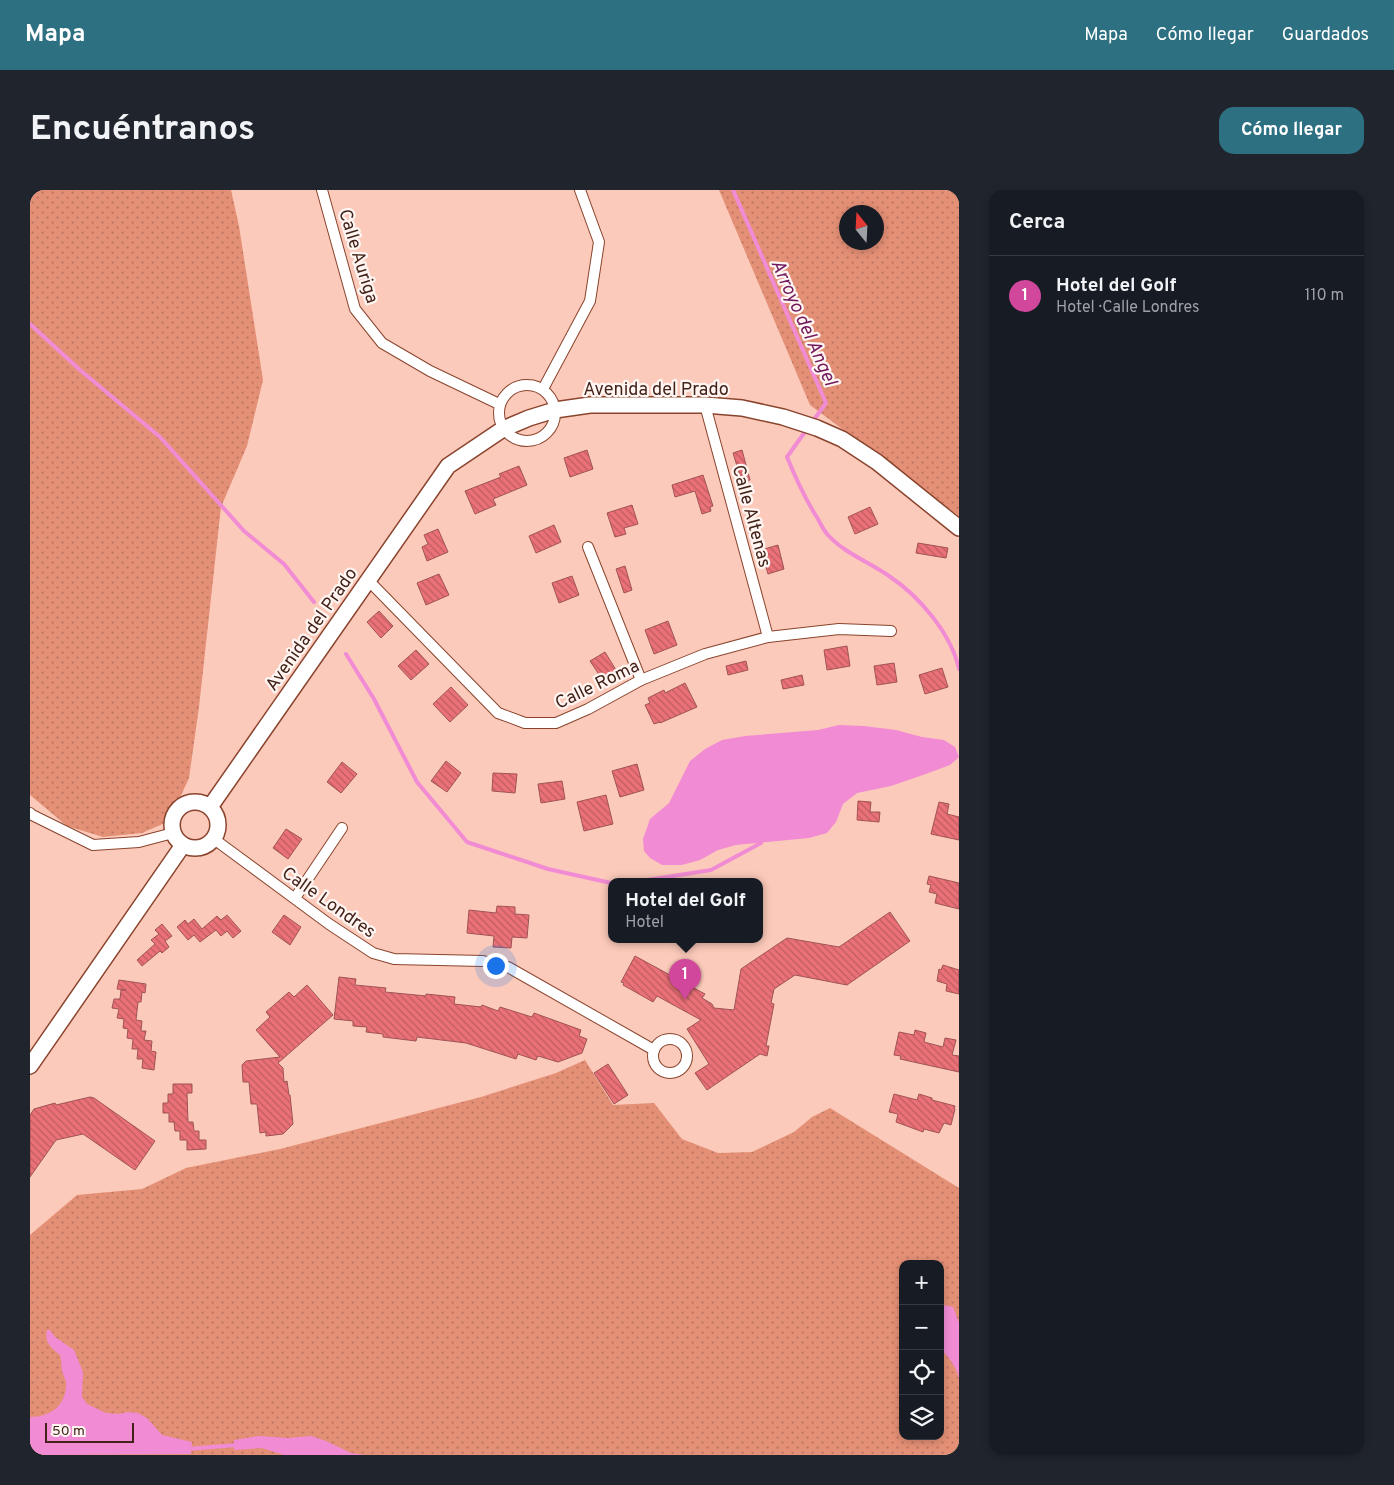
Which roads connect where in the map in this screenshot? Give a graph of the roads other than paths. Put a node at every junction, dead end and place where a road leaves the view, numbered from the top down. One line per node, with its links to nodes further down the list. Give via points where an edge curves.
1 (322, 190): 4 (street, Calle Auriga, via 355,309 382,343)
2 (580, 190): 3 (street, via 600,242 590,301)
3 (543, 389): 4 (street, via 535,385 518,386 503,396); 6 (street, via 554,402)
4 (499, 404): 7 (street, via 499,421)
5 (705, 405): 6 (street, Avenida del Prado, via 590,405); 8 (street, Avenida del Prado, via 742,408 783,417 842,439 877,462); 12 (street, Calle Altenas)
6 (555, 410): 7 (street, Avenida del Prado); 7 (street, via 551,428 536,440 518,440)
7 (503, 429): 10 (street, Avenida del Prado, via 448,466)
8 (959, 528)
9 (588, 547): 13 (street)
10 (368, 580): 13 (street, Calle Roma, via 498,713 525,723 556,723); 14 (street, Avenida del Prado)
11 (891, 631): 12 (street, Calle Roma, via 839,629)
12 (768, 637): 13 (street, Calle Roma, via 705,654)
13 (641, 680)
14 (210, 806): 17 (street, via 201,802 182,806 175,813); 18 (street, via 219,822)
15 (30, 813): 17 (street, via 93,845 139,842)
16 (342, 828): 20 (street)
17 (173, 833): 19 (street)
18 (214, 839): 19 (street, via 200,847); 20 (street, Calle Londres)
19 (183, 845): 22 (street)
20 (295, 898): 21 (street, Calle Londres, via 373,953 394,959 483,961 508,967)
21 (654, 1050)
22 (30, 1066)

